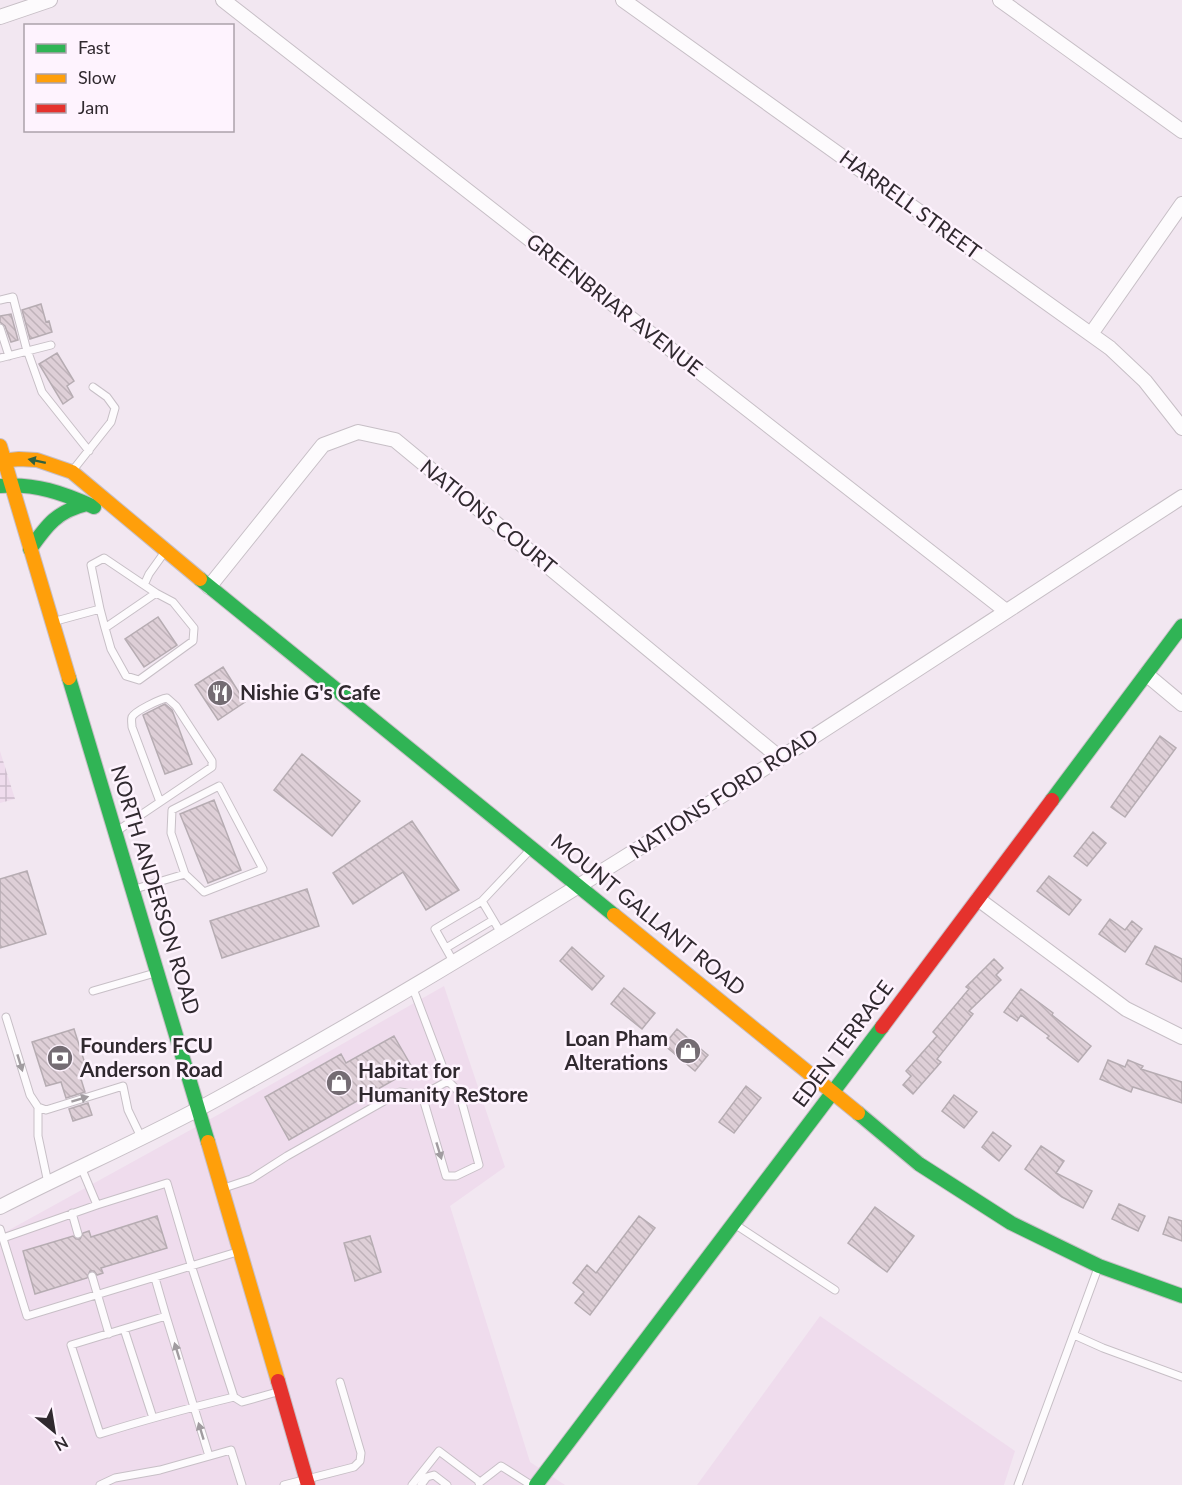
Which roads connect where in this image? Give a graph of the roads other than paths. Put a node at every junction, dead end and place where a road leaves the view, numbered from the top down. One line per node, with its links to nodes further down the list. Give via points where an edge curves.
1 (50, 0): 5 (street)
2 (222, 0): 31 (street, GREENBRIAR AVENUE)
3 (622, 0): 10 (street, HARRELL STREET)
4 (1000, 0): 6 (street)
5 (0, 17)
6 (1182, 131)
7 (1182, 204): 10 (street)
8 (0, 300): 12 (lane, via 13,297)
9 (0, 328): 13 (lane)
10 (1091, 334): 16 (street, HARRELL STREET, via 1145,381)
11 (51, 345): 12 (lane)
12 (27, 351): 13 (lane); 18 (lane, via 42,392)
13 (9, 356): 14 (lane)
14 (0, 358)
15 (93, 387): 18 (lane, via 115,408 111,422)
16 (1182, 428)
17 (0, 446): 19 (street, NORTH ANDERSON ROAD)
18 (89, 451): 20 (lane)
19 (2, 460): 20 (street, MOUNT GALLANT ROAD, one-way to 19, via 30,459); 21 (street, NORTH ANDERSON ROAD)
20 (72, 472): 24 (street, MOUNT GALLANT ROAD)
21 (6, 485): 23 (street, MOUNT GALLANT ROAD, via 38,485); 25 (street, NORTH ANDERSON ROAD)
22 (1182, 496): 31 (street, NATIONS FORD ROAD)
23 (87, 504): 24 (street, MOUNT GALLANT ROAD); 25 (street, via 59,512)
24 (120, 514): 26 (street, MOUNT GALLANT ROAD)
25 (30, 549): 32 (street, NORTH ANDERSON ROAD)
26 (166, 551): 27 (lane); 28 (street, MOUNT GALLANT ROAD)
27 (144, 585): 29 (lane); 30 (lane, via 104,558 92,565)
28 (209, 587): 37 (street, NATIONS COURT, via 322,445 358,432 395,440); 41 (street, MOUNT GALLANT ROAD)
29 (156, 593): 34 (lane); 34 (lane, via 173,602 194,628 194,641 139,680 126,676 111,650)
30 (100, 609): 32 (lane); 34 (lane)
31 (1006, 611): 37 (street, NATIONS FORD ROAD)
32 (52, 622): 40 (street, NORTH ANDERSON ROAD)
33 (1182, 626): 35 (street, EDEN TERRACE)
34 (105, 628)
35 (1146, 674): 36 (street); 45 (street, EDEN TERRACE)
36 (1182, 704)
37 (780, 758): 43 (street, NATIONS FORD ROAD)
38 (162, 800): 38 (lane, via 212,767 212,761 167,698 131,719); 39 (lane); 40 (lane)
39 (172, 810): 42 (lane, via 171,833); 42 (lane, via 219,786 263,870 204,892)
40 (115, 832): 44 (street, NORTH ANDERSON ROAD)
41 (532, 848): 43 (street, MOUNT GALLANT ROAD); 46 (lane)
42 (185, 874): 44 (lane)
43 (579, 886): 48 (street, NATIONS FORD ROAD); 57 (street, MOUNT GALLANT ROAD)
44 (132, 889): 51 (street, NORTH ANDERSON ROAD)
45 (978, 899): 55 (street, via 1126,1009); 57 (street, EDEN TERRACE)
46 (482, 902): 47 (lane); 49 (lane, via 435,929)
47 (493, 920): 48 (lane); 49 (lane)
48 (501, 933): 50 (street, NATIONS FORD ROAD)
49 (446, 948): 50 (lane)
50 (453, 961): 52 (street, NATIONS FORD ROAD)
51 (158, 973): 53 (lane); 60 (street, NORTH ANDERSON ROAD)
52 (412, 986): 56 (lane); 60 (street, NATIONS FORD ROAD)
53 (93, 991)
54 (6, 1017): 59 (lane, one-way to 59, via 30,1095)
55 (1182, 1037)
56 (448, 1081): 58 (lane); 58 (lane, one-way to 56, via 446,1176 478,1166 459,1092)
57 (833, 1092): 68 (street, EDEN TERRACE); 73 (street, MOUNT GALLANT ROAD, via 919,1164 964,1194)
58 (422, 1095): 64 (lane, via 400,1092 251,1179)
59 (38, 1107): 61 (lane, one-way to 61, via 46,1110 123,1086 128,1110); 63 (lane, via 38,1136)
60 (198, 1109): 61 (street, NATIONS FORD ROAD); 64 (street, NORTH ANDERSON ROAD)
61 (141, 1137): 62 (street, NATIONS FORD ROAD)
62 (81, 1167): 63 (street, NATIONS FORD ROAD); 65 (lane)
63 (48, 1183): 66 (street, NATIONS FORD ROAD)
64 (222, 1189): 72 (street, NORTH ANDERSON ROAD)
65 (97, 1204): 67 (lane); 74 (lane, via 167,1183)
66 (0, 1207)
67 (72, 1213): 70 (lane); 71 (lane)
68 (734, 1224): 77 (lane); 100 (street, EDEN TERRACE)
69 (0, 1229): 71 (lane)
70 (78, 1234)
71 (3, 1238): 78 (lane, via 27,1316)
72 (240, 1251): 74 (lane); 86 (street, NORTH ANDERSON ROAD)
73 (1099, 1266): 79 (street, MOUNT GALLANT ROAD); 83 (lane)
74 (192, 1268): 76 (lane); 87 (lane)
75 (92, 1276): 78 (lane)
76 (155, 1278): 78 (lane); 80 (lane)
77 (835, 1290)
78 (98, 1295): 82 (lane)
79 (1182, 1296)
80 (166, 1316): 81 (lane); 88 (lane, one-way to 80)
81 (124, 1329): 82 (lane); 89 (lane)
82 (109, 1334): 89 (lane, via 71,1345 100,1434)
83 (1074, 1335): 84 (lane); 101 (lane)
84 (1182, 1377)
85 (340, 1382): 91 (lane, via 360,1461 354,1467)
86 (280, 1391): 87 (lane, via 242,1402); 91 (street, NORTH ANDERSON ROAD)
87 (234, 1397): 88 (lane)
88 (194, 1407): 89 (lane); 90 (lane, one-way to 88)
89 (153, 1418)
90 (209, 1456): 93 (lane); 94 (lane, via 231,1450)
91 (307, 1482): 95 (lane)
92 (478, 1483): 96 (lane, via 439,1451); 99 (lane, via 501,1466)
93 (100, 1485)
94 (243, 1485)
95 (284, 1485)
96 (412, 1485)
97 (421, 1485): 98 (lane, via 434,1475)
98 (447, 1485)
99 (531, 1485)
100 (536, 1485)
101 (1018, 1485)

